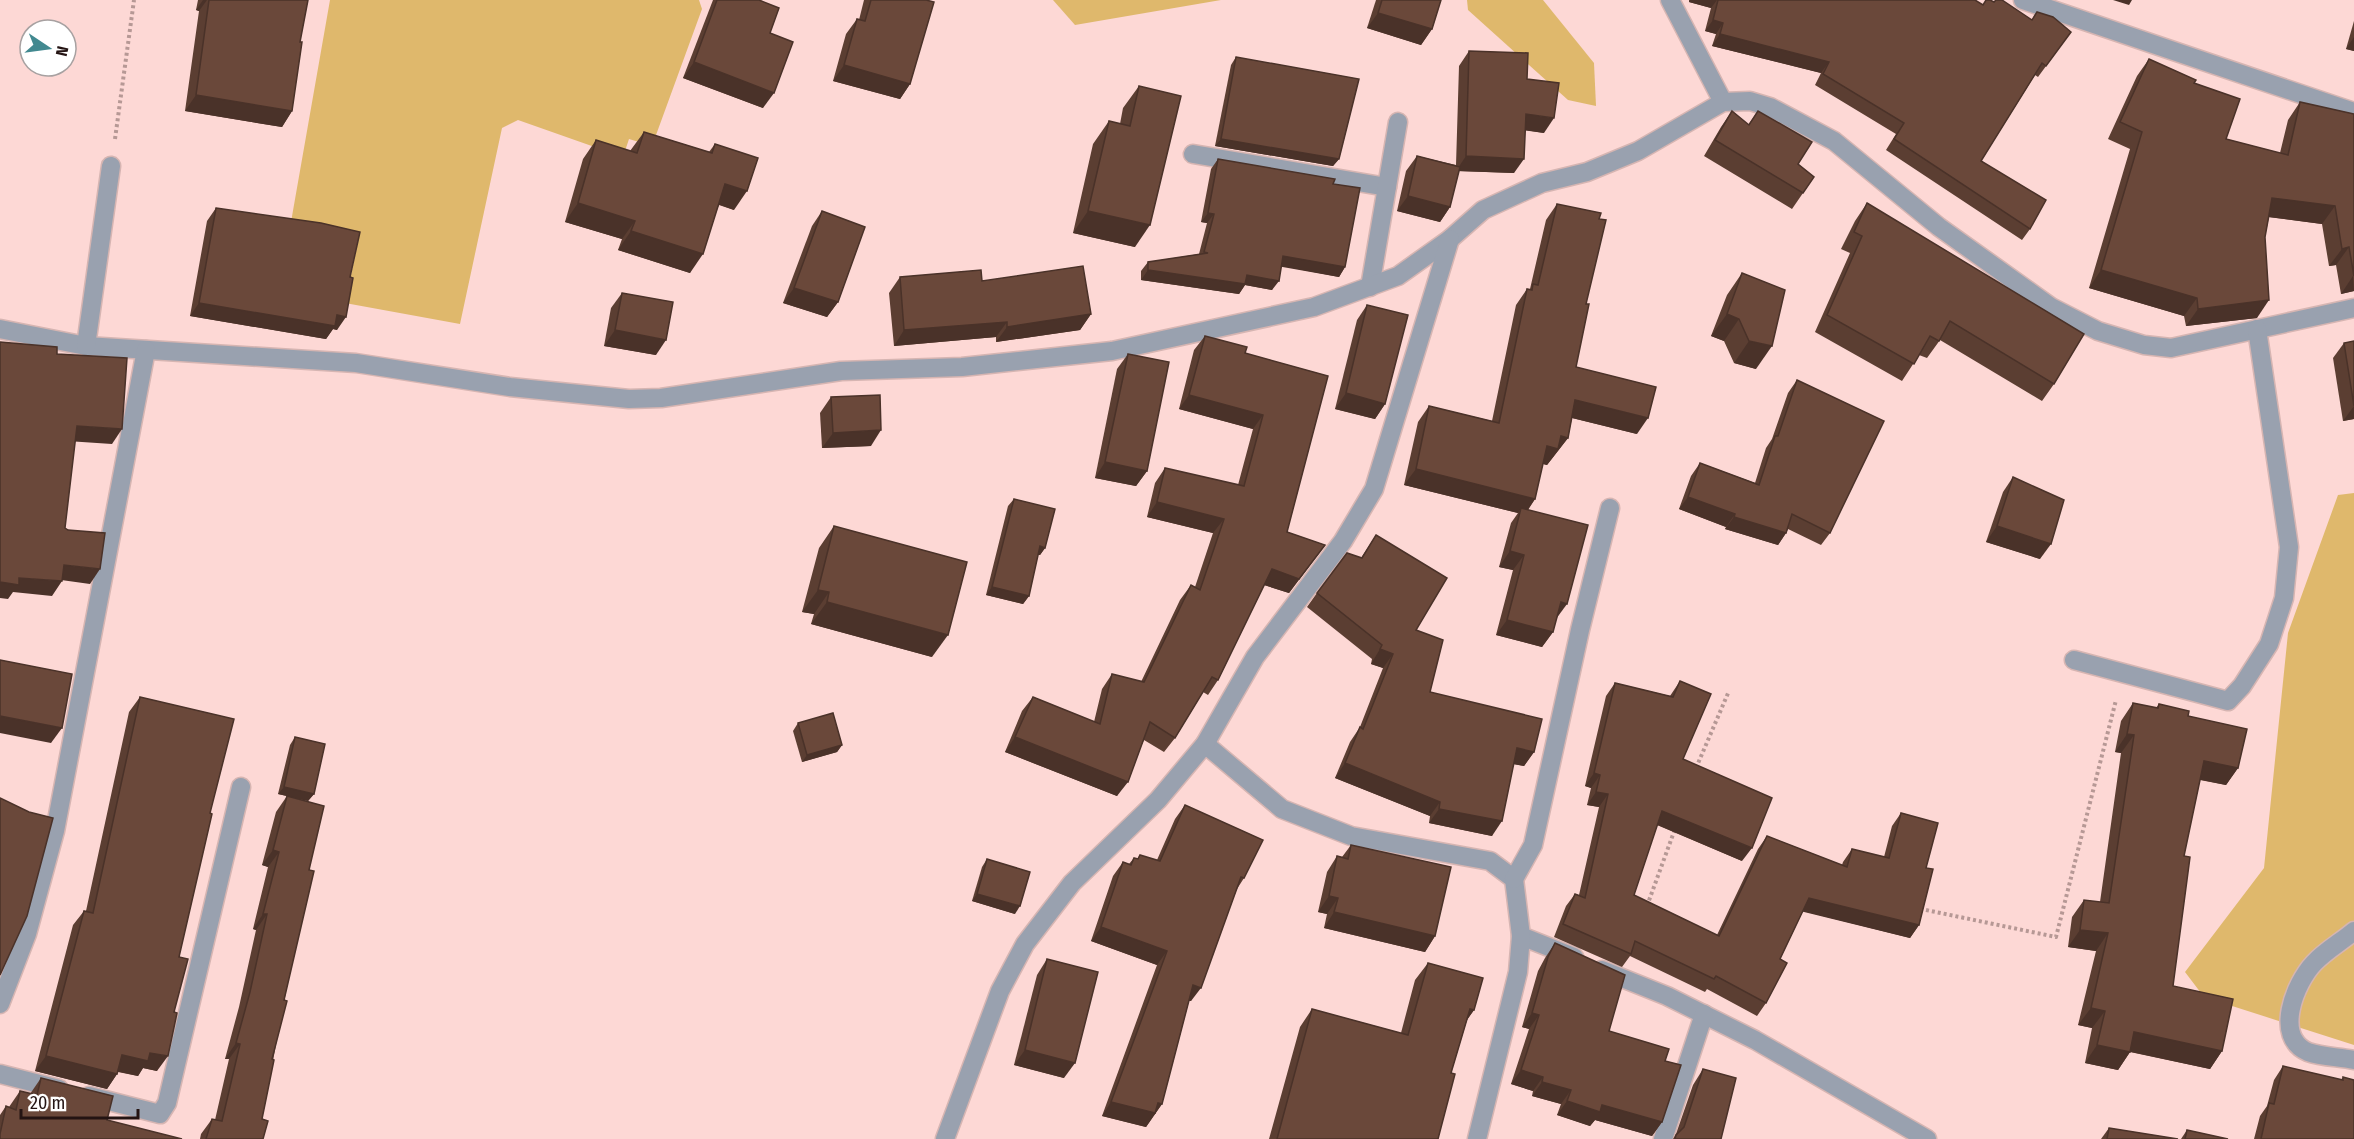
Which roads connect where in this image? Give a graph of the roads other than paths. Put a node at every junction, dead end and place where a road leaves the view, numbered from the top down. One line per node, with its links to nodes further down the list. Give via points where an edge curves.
1 (1670, 0): 3 (street)
2 (2023, 0): 4 (street)
3 (1723, 102): 9 (street, via 1638,151 1587,172 1542,183 1483,210); 13 (street, via 1750,100 1770,107 1834,141 1939,228 2051,307 2098,331 2144,345 2171,348)
4 (2354, 112)
5 (1398, 122): 8 (street)
6 (1193, 154): 8 (street)
7 (111, 166): 14 (street)
8 (1387, 187): 10 (street)
9 (1450, 239): 10 (street, via 1398,276); 18 (street, via 1374,489 1343,541 1255,657)
10 (1370, 287): 15 (street, via 1314,307 1112,351 962,368 841,371 660,398 629,399 510,387 356,363)
11 (2354, 309): 13 (street)
12 (0, 329): 14 (street)
13 (2257, 329): 17 (street, via 2289,547 2284,598 2269,644 2228,701)
14 (86, 346): 15 (street)
15 (146, 350): 23 (street, via 55,831 27,934)
16 (1610, 508): 20 (street, via 1533,845)
17 (2073, 660)
18 (1205, 744): 20 (street, via 1282,809 1351,836 1490,861); 27 (street, via 1158,800 1072,884 1025,944 1000,991)
19 (241, 787): 26 (street, via 167,1102 160,1113)
20 (1514, 879): 22 (street)
21 (2354, 931): 25 (street, via 2313,964 2294,994 2289,1023 2295,1041 2308,1051)
22 (1521, 936): 24 (street); 28 (street, via 1518,972)
23 (0, 1004)
24 (1704, 1014): 29 (street); 30 (street)
25 (2354, 1060)
26 (0, 1074)
27 (945, 1139)
28 (1478, 1139)
29 (1663, 1139)
30 (1927, 1139)

